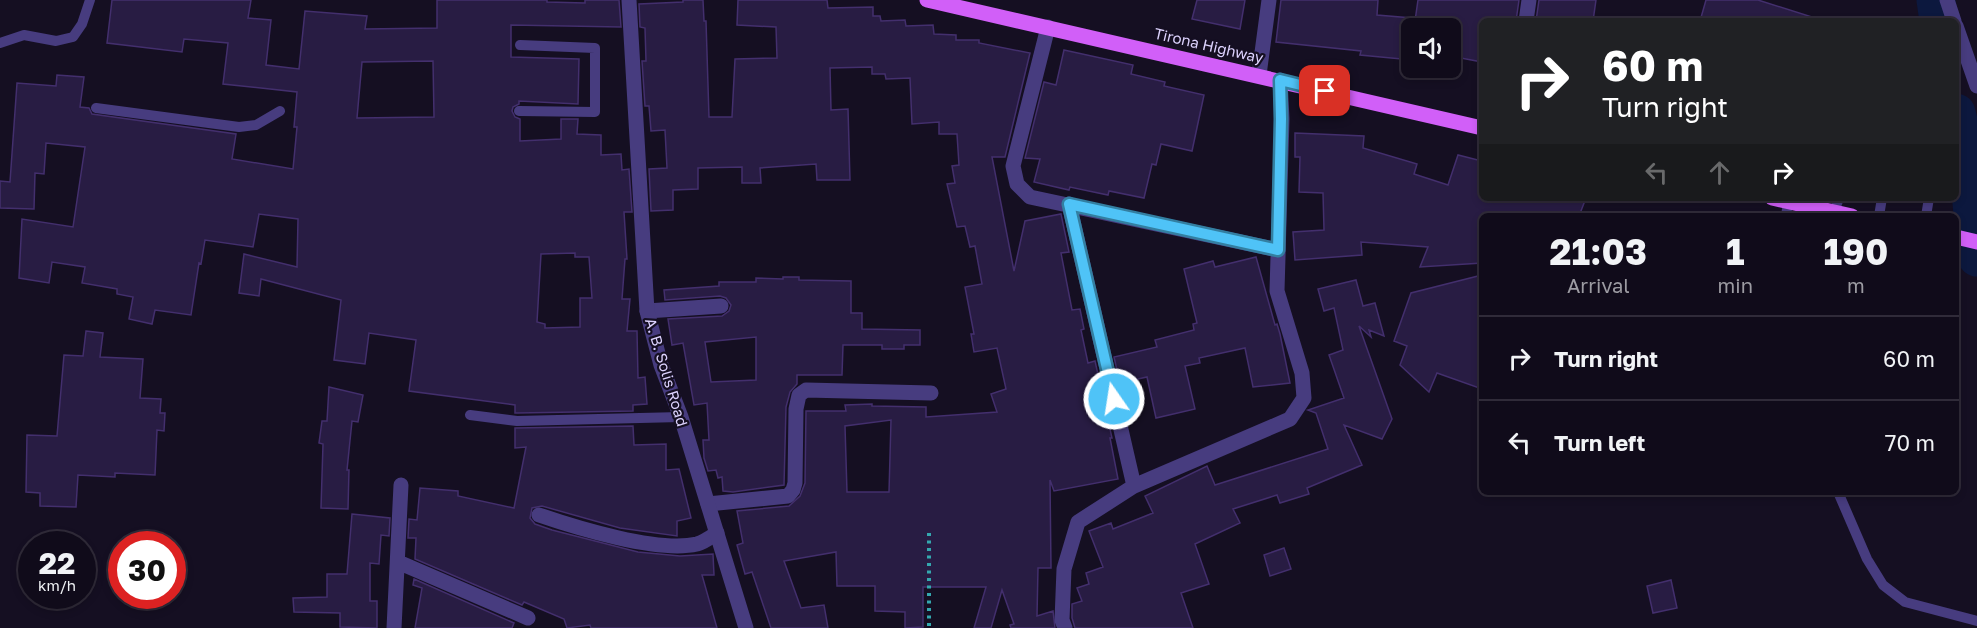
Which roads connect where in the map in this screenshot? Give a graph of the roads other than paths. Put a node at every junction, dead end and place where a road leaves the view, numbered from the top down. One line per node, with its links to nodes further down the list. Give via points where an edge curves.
1 (90, 0): 12 (lane, via 73,37 56,41 24,35)
2 (629, 0): 28 (street, A. B. Solis Road)
3 (927, 0): 7 (main road, Tirona Highway)
4 (1269, 0): 14 (street)
5 (1529, 0): 8 (street)
6 (1947, 0): 9 (street)
7 (985, 7): 10 (main road, Tirona Highway)
8 (1526, 18)
9 (1953, 18)
10 (1048, 27): 14 (main road, Tirona Highway); 21 (street, via 1013,166 1017,184 1030,197)
11 (1959, 35): 16 (street)
12 (0, 43)
13 (520, 45): 19 (lane, via 595,48 595,111)
14 (1259, 75): 15 (main road, Tirona Highway)
15 (1280, 80): 20 (main road, Tirona Highway); 26 (street)
16 (1977, 86)
17 (96, 108): 18 (lane, via 239,127 256,125)
18 (280, 111)
19 (519, 111)
20 (1479, 127)
21 (1069, 204): 26 (street); 33 (street)
22 (1836, 205): 23 (main road)
23 (1787, 209)
24 (1959, 238): 25 (main road)
25 (1977, 242)
26 (1278, 250): 33 (street, via 1277,291 1302,373 1304,398 1290,419)
27 (721, 306): 28 (street)
28 (647, 311): 31 (street, A. B. Solis Road)
29 (931, 393): 35 (street, via 806,390 799,395 796,409 795,483 788,496)
30 (470, 415): 31 (lane, via 517,421)
31 (681, 417): 35 (street, A. B. Solis Road)
32 (402, 485): 38 (street)
33 (1134, 486): 43 (street, via 1078,522 1064,569)
34 (1839, 495): 40 (lane, via 1867,559 1883,585 1905,602)
35 (708, 504): 37 (street, A. B. Solis Road)
36 (539, 515): 37 (street, via 646,543 684,546)
37 (717, 533): 42 (street, A. B. Solis Road)
38 (398, 562): 39 (street); 41 (street)
39 (528, 618)
40 (1977, 621)
41 (394, 628)
42 (746, 628)
43 (1065, 628)

